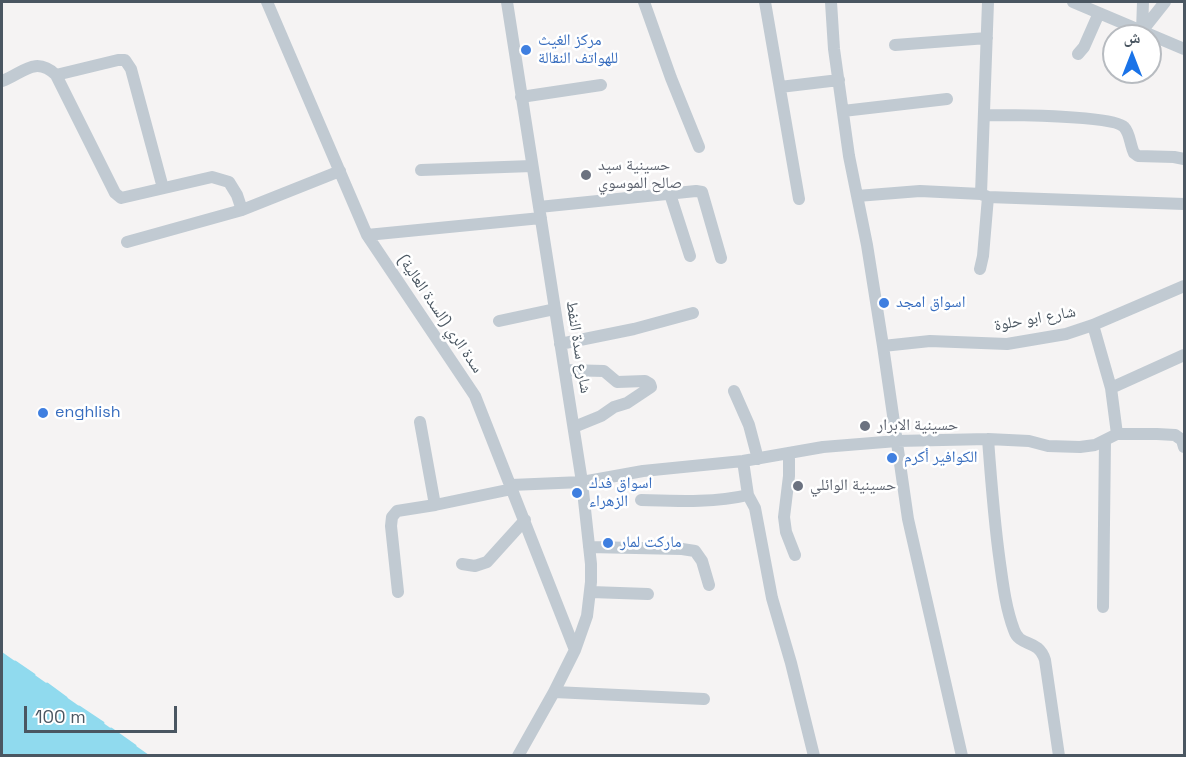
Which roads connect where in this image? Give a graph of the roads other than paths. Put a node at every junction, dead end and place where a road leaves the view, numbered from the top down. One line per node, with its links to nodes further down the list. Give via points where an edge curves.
1 (267, 2): 32 (street, سدة الري (السدة العالية))
2 (507, 2): 24 (street, شارع سدة النفط)
3 (644, 2): 28 (street)
4 (765, 2): 23 (street)
5 (831, 2): 20 (street)
6 (988, 2): 14 (street)
7 (1073, 2): 10 (street)
8 (1143, 2): 12 (street)
9 (1165, 2): 13 (street)
10 (1100, 13): 11 (street); 18 (street)
11 (1126, 24)
12 (1142, 24)
13 (1148, 24)
14 (987, 38): 16 (street); 27 (street)
15 (1162, 39): 17 (street)
16 (895, 45)
17 (1185, 49)
18 (1078, 54)
19 (56, 75): 21 (street, via 48,68 27,67); 33 (street, via 115,193 121,198); 33 (street, via 125,60 131,69)
20 (838, 80): 23 (street); 26 (street)
21 (2, 81)
22 (601, 85): 24 (street)
23 (780, 87): 37 (street)
24 (521, 97): 30 (street, شارع سدة النفط)
25 (947, 99): 26 (street)
26 (843, 111): 36 (street)
27 (984, 115): 29 (street, via 1088,118 1120,123 1138,156); 35 (street)
28 (699, 147)
29 (1185, 159)
30 (532, 166): 31 (street); 40 (street, شارع سدة النفط)
31 (421, 170)
32 (340, 171): 39 (street); 41 (street, سدة الري (السدة العالية))
33 (163, 188): 39 (street, via 212,177 229,182)
34 (670, 194): 40 (street); 43 (street); 44 (street, via 702,192)
35 (984, 195): 36 (street, via 920,191); 38 (street); 45 (street)
36 (857, 196): 52 (street)
37 (799, 199)
38 (1185, 204)
39 (242, 210): 42 (street)
40 (540, 213): 41 (street); 47 (street, شارع سدة النفط)
41 (367, 235): 68 (street, سدة الري (السدة العالية), via 475,396)
42 (127, 242)
43 (690, 256)
44 (721, 258)
45 (980, 269)
46 (1185, 286): 50 (street, شارع ابو حلوة)
47 (555, 309): 49 (street); 51 (street, شارع سدة النفط)
48 (693, 313): 51 (street)
49 (499, 321)
50 (1094, 325): 52 (street, شارع ابو حلوة, via 1007,344 930,341); 55 (street)
51 (560, 344): 54 (street, شارع سدة النفط)
52 (883, 346): 61 (street)
53 (1185, 355): 55 (street)
54 (565, 370): 58 (street, شارع سدة النفط); 58 (street, via 604,370 617,382 645,381 651,387)
55 (1111, 388): 59 (street)
56 (734, 391): 65 (street)
57 (420, 422): 71 (street)
58 (574, 428): 67 (street, شارع سدة النفط)
59 (1117, 434): 62 (street); 63 (street, via 1175,435)
60 (988, 439): 61 (street); 62 (street, via 1080,447); 87 (street, via 1004,589 1017,637 1037,647 1045,660)
61 (897, 441): 64 (street); 86 (street, via 908,519)
62 (1105, 441): 80 (street)
63 (1185, 447)
64 (789, 453): 65 (street); 74 (street, via 784,517)
65 (758, 459): 66 (street)
66 (743, 461): 67 (street, via 643,471); 69 (street)
67 (582, 482): 68 (street); 73 (street, شارع سدة النفط)
68 (512, 487): 71 (street); 72 (street, سدة الري (السدة العالية))
69 (748, 495): 70 (street, via 731,499); 85 (street, via 755,508 772,598)
70 (641, 500)
71 (435, 505): 77 (street, via 397,511 392,517)
72 (525, 520): 75 (street, via 487,562 475,566); 81 (street, سدة الري (السدة العالية))
73 (589, 547): 76 (street, via 695,550); 78 (street, شارع سدة النفط)
74 (795, 555)
75 (462, 564)
76 (710, 585)
77 (398, 592)
78 (591, 592): 79 (street); 81 (street, شارع سدة النفط)
79 (648, 594)
80 (1103, 607)
81 (575, 650): 82 (street, شارع سدة النفط)
82 (554, 692): 83 (street); 84 (street, شارع سدة النفط)
83 (704, 699)
84 (518, 756)
85 (814, 756)
86 (962, 756)
87 (1059, 756)

